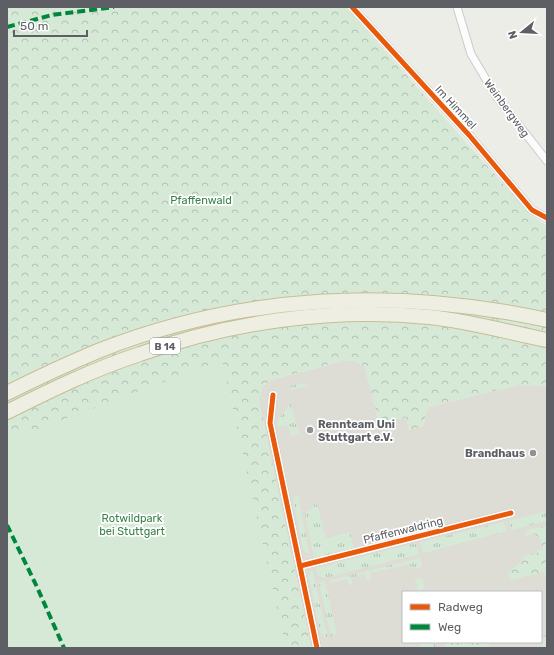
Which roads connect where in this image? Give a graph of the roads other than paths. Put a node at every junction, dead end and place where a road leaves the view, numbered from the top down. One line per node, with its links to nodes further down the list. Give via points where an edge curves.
1 (352, 7): 4 (street, Im Himmel, via 469,135 532,210)
2 (457, 7): 3 (street, Weinbergweg, via 471,54 496,96)
3 (547, 161)
4 (547, 218)
5 (547, 320): 7 (highway, B 14, via 424,301 354,300 284,304 216,316 148,334 85,356)
6 (545, 342): 9 (highway, B 14, via 485,325 428,317 369,315 282,320 204,334 140,354 76,378)
7 (7, 393)
8 (273, 395): 11 (street, via 270,423)
9 (7, 412)
10 (511, 513): 11 (street, Pfaffenwaldring)
11 (300, 566): 12 (street)
12 (317, 648)

